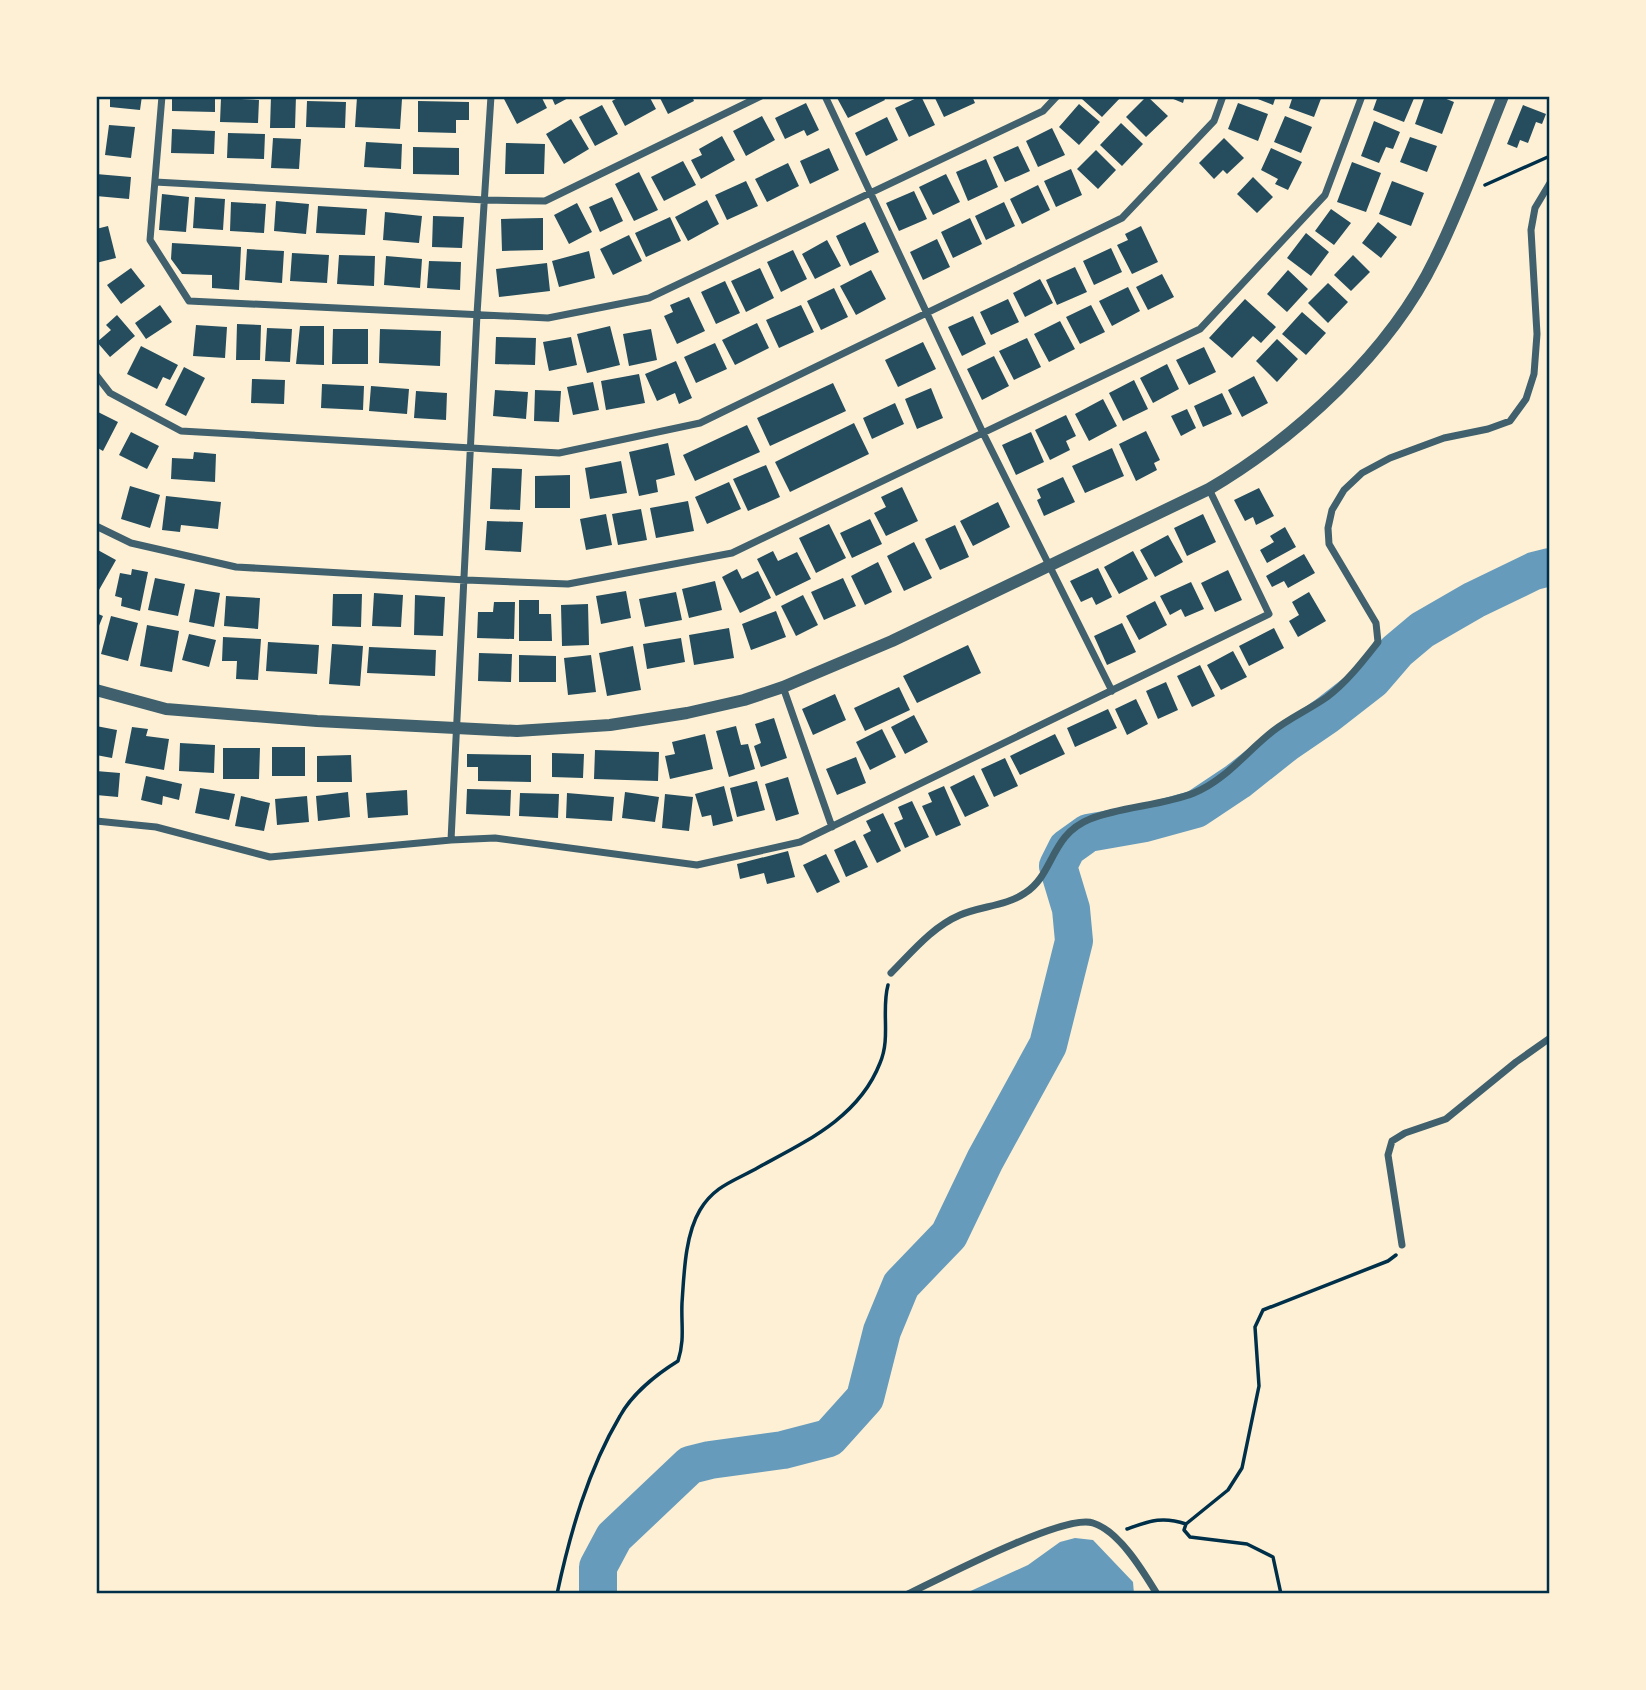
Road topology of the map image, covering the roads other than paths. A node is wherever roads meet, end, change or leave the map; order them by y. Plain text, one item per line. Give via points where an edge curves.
1 (162, 96) edge
2 (491, 96) edge
3 (761, 96) edge
4 (825, 96) edge
5 (1057, 96) edge
6 (1223, 96) edge
7 (1362, 96) edge
8 (1503, 96) edge
9 (155, 182) junction
10 (1550, 183) edge
11 (870, 194) junction
12 (485, 200) junction
13 (927, 312) junction
14 (477, 314) junction
15 (96, 376) edge
16 (983, 433) junction
17 (472, 447) junction
18 (1209, 489) junction
19 (96, 526) edge
20 (1051, 565) junction
21 (466, 580) junction
22 (783, 687) junction
23 (96, 690) edge
24 (1112, 691) junction
25 (458, 727) junction
26 (96, 821) edge
27 (832, 827) junction
28 (451, 840) junction
29 (891, 973) road end
30 (1550, 1038) edge
31 (1402, 1245) road end
32 (908, 1594) edge
33 (1157, 1594) edge

1 - 9 street
2 - 12 street
3 - 12 street via 545,201
4 - 11 street
5 - 11 street via 1043,111
6 - 13 street via 1214,121 1122,218
7 - 16 street via 1325,195 1200,329
8 - 18 street via 1434,261 1391,330 1305,420 1249,465
9 - 12 street
9 - 14 street via 150,240 189,301
10 - 29 street via 1535,208 1531,230 1537,334 1535,374 1526,399 1510,421 1444,438 1362,473 1332,510 1329,544 1376,623 1378,642 1359,666 1329,696 1272,732 1245,759 1196,792 1090,819 1070,831 1041,878 1026,893 940,925
11 - 13 street
11 - 14 street via 649,298 548,318
12 - 14 street
13 - 16 street
13 - 17 street via 700,423 559,453
14 - 17 street
15 - 17 street via 110,393 181,431
16 - 20 street
16 - 21 street via 732,553 568,584
17 - 21 street
18 - 20 street
18 - 24 street via 1269,614
19 - 21 street via 131,543 236,567
20 - 22 street
20 - 24 street
21 - 25 street
22 - 25 street via 687,713 610,725 517,731
22 - 27 street
23 - 25 street via 166,709
24 - 27 street
25 - 28 street
26 - 28 street via 156,827 271,857
27 - 28 street via 800,842 697,866 495,838
30 - 31 street via 1446,1119 1392,1141 1388,1155
32 - 33 street via 1019,1541 1072,1522 1089,1521 1111,1534

